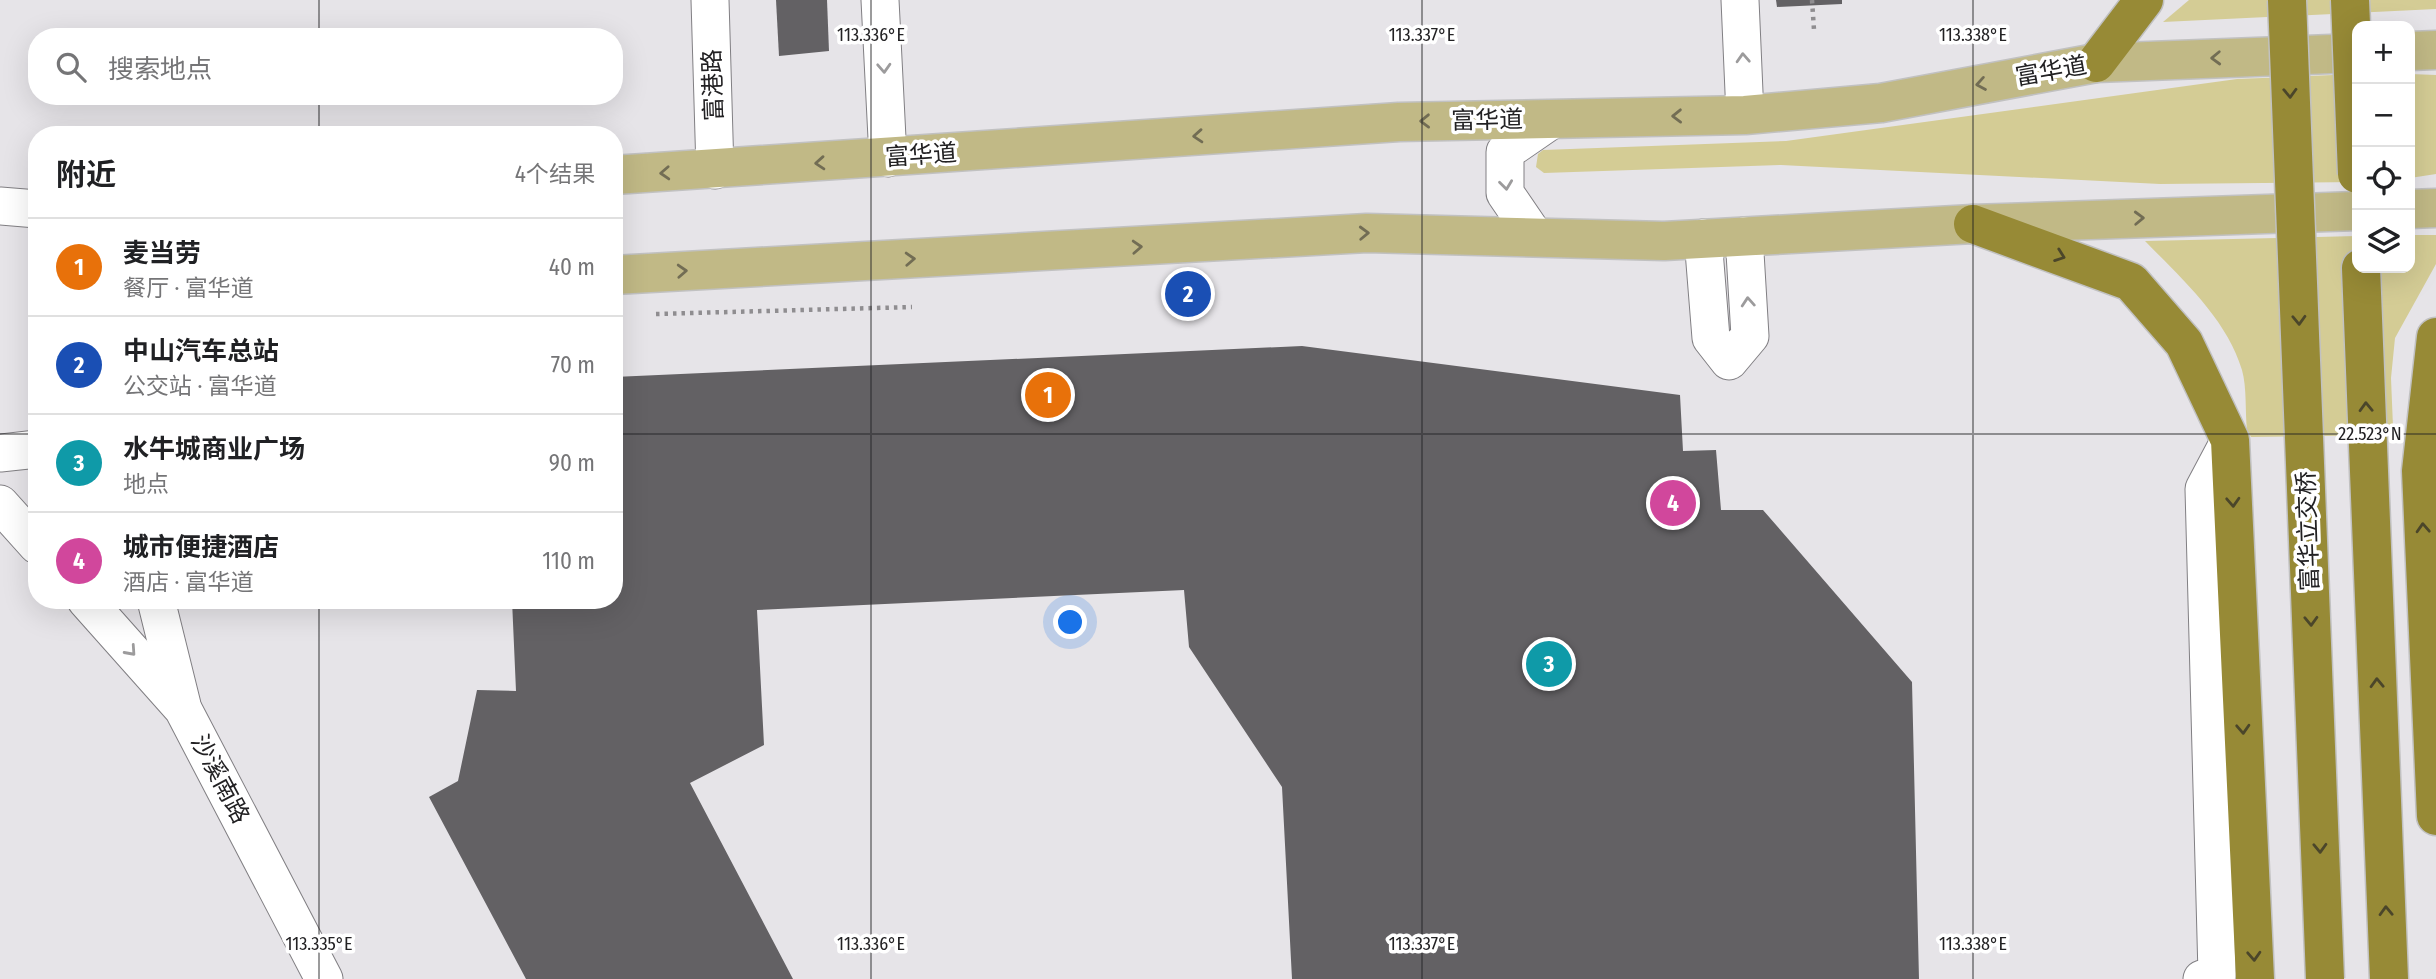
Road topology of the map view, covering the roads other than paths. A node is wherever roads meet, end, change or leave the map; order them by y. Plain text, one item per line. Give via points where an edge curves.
1 (710, 0) edge
2 (880, 0) edge
3 (1740, 0) edge
4 (2144, 0) edge
5 (2287, 0) edge
6 (2350, 0) edge
7 (2436, 50) edge
8 (2415, 51) edge
9 (2352, 53) edge
10 (2096, 63) junction
11 (1745, 115) junction
12 (1553, 119) junction
13 (2356, 147) edge
14 (888, 158) junction
15 (715, 170) junction
16 (623, 175) edge
17 (0, 206) edge
18 (28, 208) edge
19 (2436, 208) edge
20 (2415, 209) edge
21 (2352, 211) edge
22 (1973, 224) junction
23 (1744, 236) junction
24 (1535, 237) junction
25 (1703, 239) junction
26 (2361, 273) edge
27 (623, 274) edge
28 (2436, 337) edge
29 (2230, 440) junction
30 (28, 450) edge
31 (0, 453) edge
32 (0, 504) edge
33 (28, 535) edge
34 (94, 609) edge
35 (158, 609) edge
36 (183, 709) junction
37 (2436, 816) edge
38 (324, 979) edge
39 (2202, 979) edge
40 (2255, 979) edge
41 (2325, 979) edge
42 (2389, 979) edge

1 - 15 street, 富港路
2 -> 14 street
11 -> 3 street
4 - 10 highway
5 -> 41 highway, 富华立交桥, bridge
6 - 13 highway, bridge
7 - 8 main road
9 -> 10 main road, 富华道
10 -> 11 main road, 富华道 via 1881,103
11 -> 12 main road, 富华道
12 -> 14 main road, 富华道 via 1399,122
12 -> 24 street via 1505,152 1505,193
14 -> 15 main road, 富华道
15 -> 16 main road, 富华道
17 - 18 street
19 - 20 main road
22 -> 21 main road
22 - 23 main road
22 -> 29 highway via 2131,282 2184,343
23 - 25 main road
25 -> 23 street via 1711,338 1730,361 1750,336
24 - 25 main road
27 -> 24 main road via 1367,233
42 -> 26 highway
37 -> 28 highway via 2421,471
29 - 39 street via 2204,489 2217,974
29 -> 40 highway
30 - 31 street
32 - 33 street
34 -> 36 street, 沙溪南路
35 - 36 street
36 - 38 street, 沙溪南路

